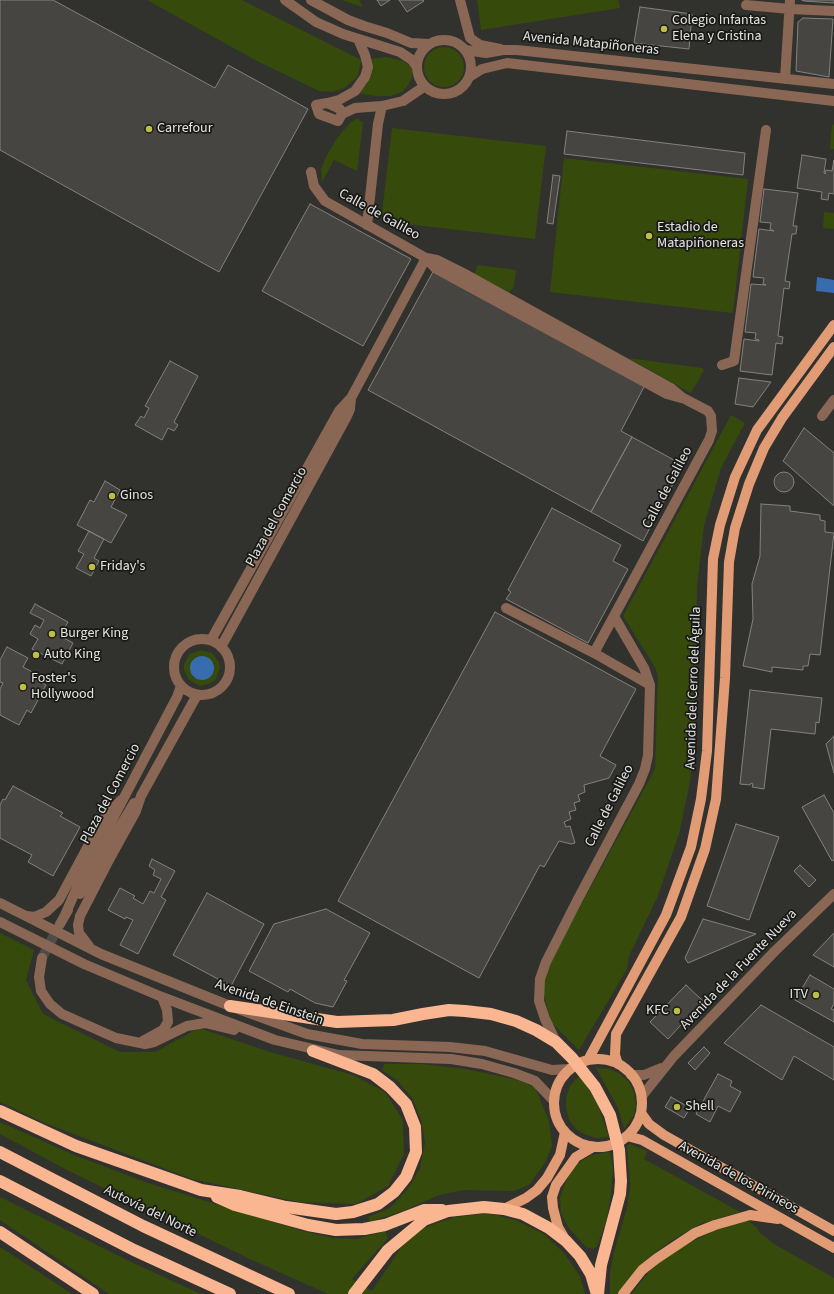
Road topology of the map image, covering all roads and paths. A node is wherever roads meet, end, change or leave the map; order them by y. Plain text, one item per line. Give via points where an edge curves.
1 (285, 0) edge
2 (312, 0) edge
3 (460, 0) edge
4 (746, 5) dead end
5 (790, 5) edge
6 (834, 10) edge
7 (358, 39) junction
8 (429, 44) junction
9 (465, 50) junction
10 (503, 50) junction
11 (417, 70) junction
12 (469, 77) junction
13 (785, 79) junction
14 (834, 84) edge
15 (425, 86) junction
16 (403, 101) junction
17 (834, 101) edge
18 (382, 106) junction
19 (766, 130) dead end
20 (311, 172) dead end
21 (368, 225) junction
22 (426, 258) junction
23 (834, 325) edge
24 (834, 347) edge
25 (722, 364) dead end
26 (351, 398) junction
27 (834, 400) edge
28 (822, 416) dead end
29 (506, 608) dead end
30 (615, 618) junction
31 (211, 640) junction
32 (221, 646) junction
33 (594, 654) junction
34 (650, 685) junction
35 (180, 686) junction
36 (197, 695) junction
37 (141, 796) junction
38 (124, 798) junction
39 (834, 894) edge
40 (0, 903) edge
41 (26, 916) junction
42 (0, 922) edge
43 (101, 954) junction
44 (42, 958) tunnel mouth
45 (162, 997) junction
46 (230, 1006) junction
47 (275, 1040) junction
48 (131, 1042) junction
49 (556, 1042) junction
50 (313, 1051) junction
51 (588, 1060) junction
52 (618, 1064) junction
53 (664, 1067) junction
54 (569, 1069) junction
55 (631, 1075) junction
56 (642, 1096) junction
57 (554, 1100) junction
58 (0, 1111) edge
59 (641, 1113) junction
60 (565, 1132) junction
61 (627, 1136) junction
62 (593, 1147) junction
63 (0, 1152) edge
64 (0, 1181) edge
65 (201, 1190) junction
66 (504, 1209) junction
67 (448, 1211) junction
68 (784, 1220) junction
69 (834, 1231) edge
70 (0, 1232) edge
71 (566, 1241) junction
72 (834, 1248) edge
73 (93, 1294) edge
74 (230, 1294) edge
75 (289, 1294) edge
76 (354, 1294) edge
77 (598, 1294) edge
78 (623, 1294) edge

1 - 7 street via 316,22
2 - 8 street via 348,20 411,43
3 - 10 street via 470,38 480,45
4 - 5 street
5 - 6 street
5 - 13 street
7 - 11 street via 400,52 412,60
7 - 18 street via 368,67 365,77 355,91 339,100 316,104 319,114 338,121 342,114 355,108
8 - 9 street via 447,40
8 - 11 street via 418,58
9 - 10 street, Avenida Matapiñoneras via 486,53
9 - 12 street via 471,63
10 - 13 street, Avenida Matapiñoneras
11 - 15 street
11 - 16 street
12 - 15 street via 457,90 449,93 440,94
12 - 17 street, Avenida Matapiñoneras via 482,70 507,63
13 - 14 street, Avenida Matapiñoneras
15 - 16 street
16 - 18 street
18 - 21 street
19 - 25 street via 734,361
20 - 21 street, Calle de Galileo via 314,186 325,201
21 - 22 street, Calle de Galileo
22 - 26 street, Plaza del Comercio
22 - 30 street, Calle de Galileo via 435,268 667,394 683,398 708,411 711,416 712,431 709,440
23 - 51 main road, Avenida del Cerro del Águila via 766,417 750,442 735,477 720,525 713,559 707,751 691,847 666,915
24 - 52 main road, Avenida del Cerro del Águila via 782,418 764,448 735,528 729,562 725,678 716,799 705,849 681,917 616,1034 615,1055
26 - 31 street, Plaza del Comercio via 339,411
26 - 32 street, Plaza del Comercio via 347,416
27 - 28 street
29 - 33 street
30 - 33 street
30 - 34 street, Calle de Galileo via 644,668
31 - 32 street
31 - 35 street via 192,641 177,653 174,670
32 - 36 street via 230,662 227,680 214,692
33 - 34 street
34 - 49 street, Calle de Galileo via 646,769 571,913 540,979 539,1001
35 - 36 street
35 - 38 street, Plaza del Comercio via 177,697
36 - 37 street, Plaza del Comercio
37 - 38 street, Plaza del Comercio via 133,804 91,878 62,920
37 - 43 street, Plaza del Comercio via 136,811 79,921 79,933 88,945
38 - 41 street via 112,807 101,822 54,907 40,915
39 - 53 street, Avenida de la Fuente Nueva via 775,951
40 - 41 street, Avenida de Einstein
41 - 43 street, Avenida de Einstein
42 - 45 street via 84,964
43 - 46 street, Avenida de Einstein
44 - 48 street via 38,977 41,991 50,1004 62,1014
45 - 47 street
45 - 48 street via 168,1022 163,1030 143,1041
46 - 49 highway via 337,1022 393,1020 449,1010 465,1011 491,1014 516,1021
46 - 54 street, Avenida de Einstein via 289,1028 333,1039 362,1044 450,1046 478,1050 552,1070
47 - 48 street via 205,1024 187,1026 154,1042
47 - 50 street
49 - 77 highway via 595,1087 610,1115 619,1150 620,1194 601,1265
50 - 57 street via 339,1055 451,1059 482,1064 514,1072 535,1081
50 - 65 highway via 373,1074 390,1086 406,1104 414,1127 416,1152 406,1177 398,1187 378,1204 336,1214 301,1210
51 - 52 main road via 603,1059
51 - 54 main road
52 - 55 main road
53 - 55 street, Avenida de la Fuente Nueva via 651,1073
53 - 56 street, Avenida de la Fuente Nueva
54 - 57 main road via 557,1085
55 - 56 main road
56 - 59 main road
57 - 60 main road via 557,1120
58 - 65 highway via 76,1146
59 - 61 main road
59 - 69 main road, Avenida de los Pirineos via 649,1124 664,1135
60 - 62 main road via 573,1139
60 - 66 main road via 560,1155 547,1178 526,1198
61 - 62 main road via 608,1145
61 - 68 main road, Avenida de los Pirineos via 642,1140
62 - 71 main road via 576,1157 556,1185 552,1197 555,1216
63 - 75 highway, Autovía del Norte via 143,1226
64 - 74 highway via 134,1250
65 - 67 highway via 235,1205 336,1230 385,1225 424,1210
66 - 67 highway via 467,1208
66 - 71 highway via 523,1214
67 - 76 highway via 424,1220 407,1233 388,1250
68 - 72 main road, Avenida de los Pirineos
68 - 78 main road via 750,1215 715,1224 695,1233 656,1258 642,1270
70 - 73 highway
71 - 77 highway via 580,1256

